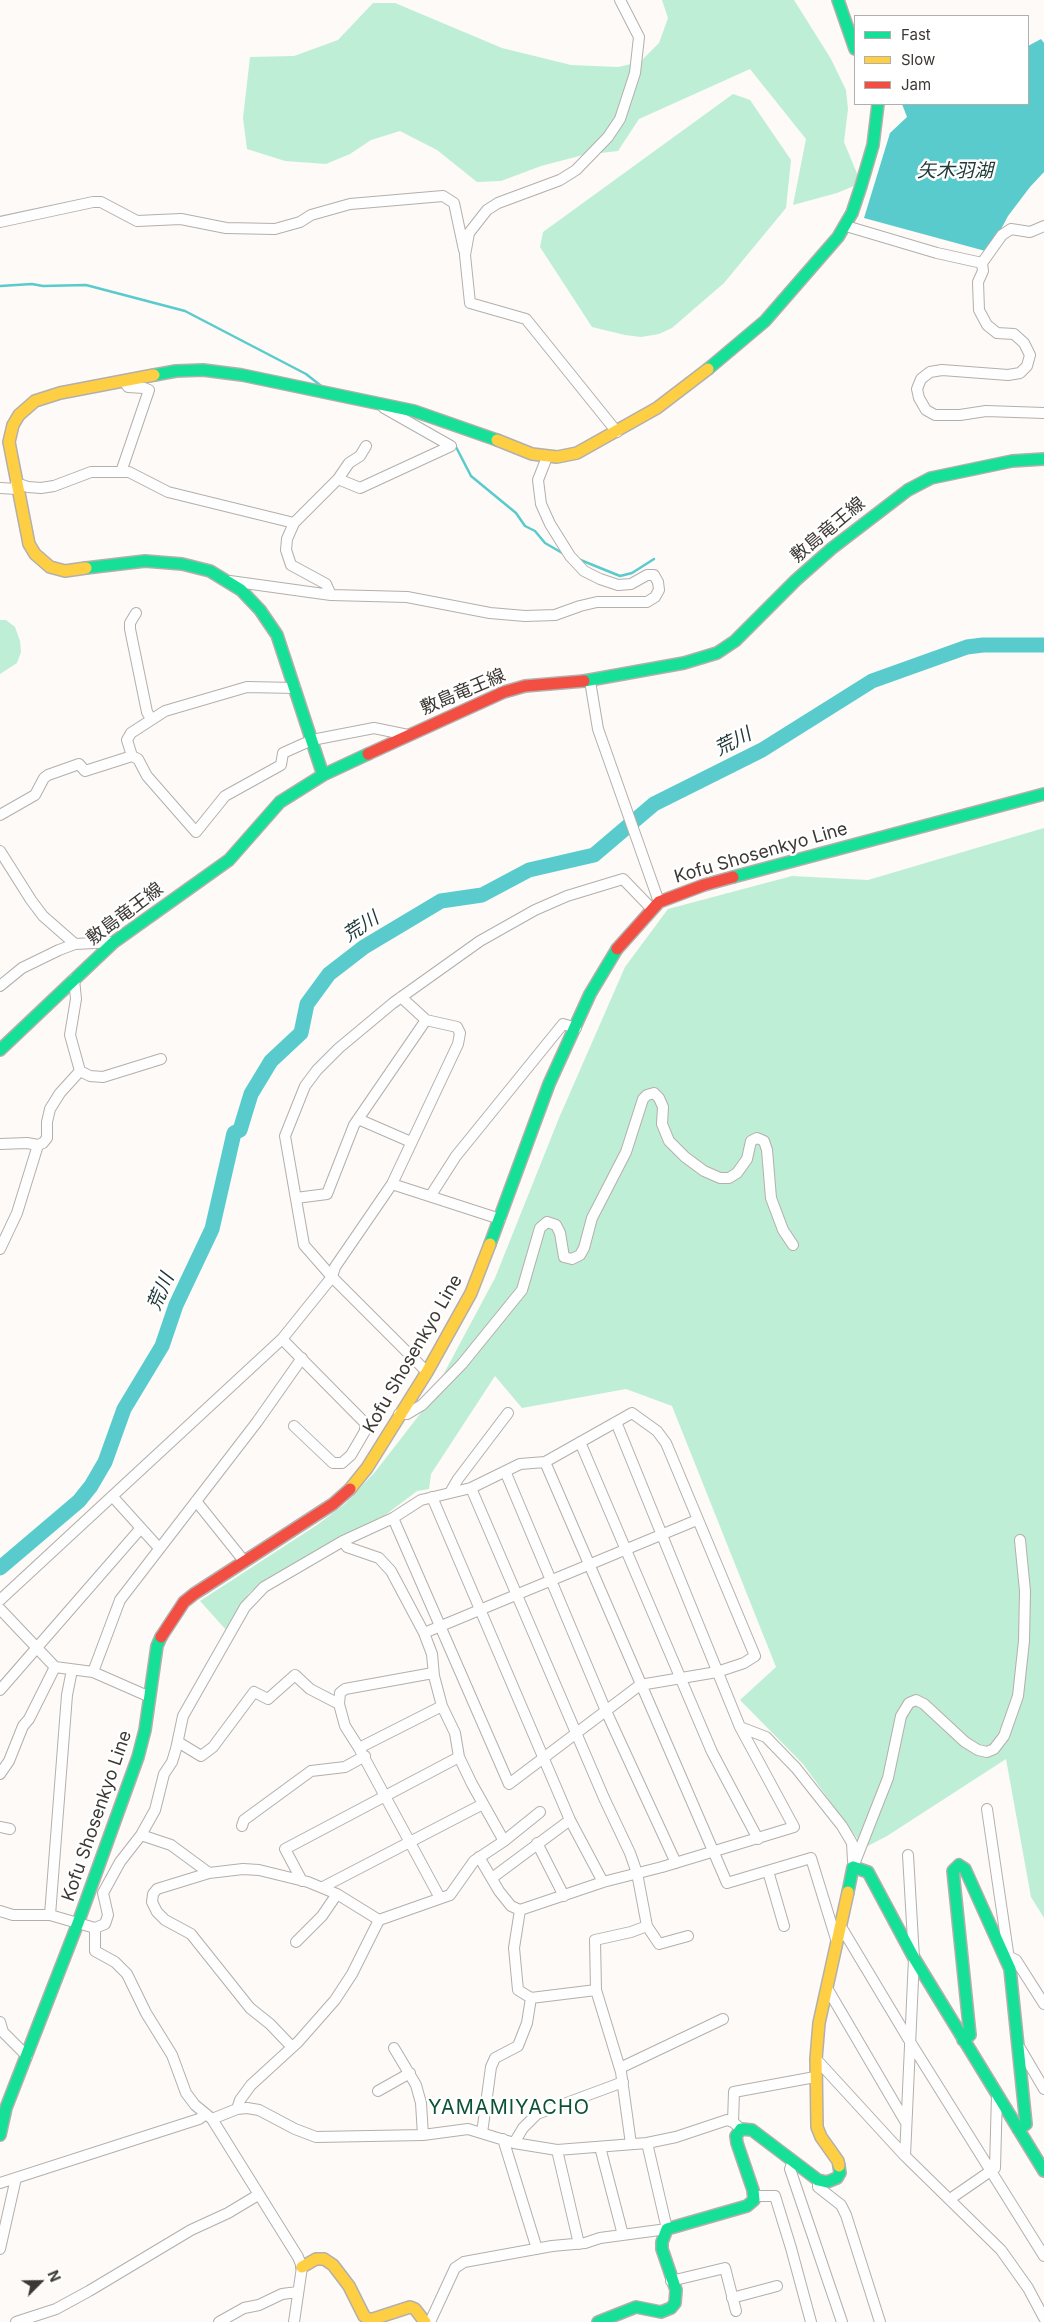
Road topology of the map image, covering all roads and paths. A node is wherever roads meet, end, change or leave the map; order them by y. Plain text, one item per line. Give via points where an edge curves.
1 (620, 0) edge
2 (838, 0) edge
3 (854, 46) edge
4 (878, 105) edge
5 (0, 222) edge
6 (846, 226) junction
7 (1044, 226) edge
8 (465, 255) junction
9 (982, 263) junction
10 (124, 381) junction
11 (377, 404) junction
12 (1044, 413) edge
13 (617, 432) junction
14 (366, 446) dead end
15 (547, 457) junction
16 (1044, 459) edge
17 (120, 472) junction
18 (338, 479) junction
19 (16, 486) junction
20 (0, 488) edge
21 (294, 523) junction
22 (228, 581) junction
23 (331, 595) junction
24 (136, 613) dead end
25 (590, 681) junction
26 (296, 688) junction
27 (151, 719) junction
28 (408, 735) junction
29 (312, 740) junction
30 (132, 756) junction
31 (323, 775) junction
32 (1044, 794) edge
33 (0, 815) edge
34 (1, 854) edge
35 (656, 905) junction
36 (114, 942) junction
37 (75, 944) junction
38 (74, 979) junction
39 (0, 986) edge
40 (401, 997) junction
41 (426, 1020) junction
42 (576, 1028) junction
43 (0, 1050) edge
44 (161, 1060) dead end
45 (80, 1072) junction
46 (358, 1119) junction
47 (411, 1142) junction
48 (0, 1144) edge
49 (38, 1145) junction
50 (392, 1184) junction
51 (431, 1195) junction
52 (296, 1198) junction
53 (500, 1219) junction
54 (793, 1245) dead end
55 (0, 1249) edge
56 (332, 1277) junction
57 (282, 1339) junction
58 (302, 1358) junction
59 (426, 1372) junction
60 (508, 1413) dead end
61 (399, 1414) junction
62 (616, 1422) junction
63 (294, 1426) dead end
64 (580, 1442) junction
65 (351, 1455) junction
66 (545, 1462) junction
67 (367, 1468) junction
68 (505, 1471) junction
69 (471, 1488) junction
70 (451, 1491) junction
71 (113, 1497) junction
72 (432, 1497) junction
73 (196, 1501) junction
74 (394, 1518) junction
75 (696, 1520) junction
76 (141, 1528) junction
77 (662, 1533) junction
78 (1020, 1540) dead end
79 (343, 1541) junction
80 (159, 1548) junction
81 (625, 1549) junction
82 (244, 1561) junction
83 (588, 1565) junction
84 (552, 1580) junction
85 (516, 1595) junction
86 (0, 1600) edge
87 (0, 1609) edge
88 (480, 1610) junction
89 (442, 1626) junction
90 (424, 1633) junction
91 (37, 1648) junction
92 (55, 1667) junction
93 (72, 1670) junction
94 (93, 1672) junction
95 (717, 1672) junction
96 (434, 1673) junction
97 (679, 1677) junction
98 (640, 1685) junction
99 (0, 1690) edge
100 (150, 1697) junction
101 (339, 1704) junction
102 (442, 1706) junction
103 (606, 1711) junction
104 (740, 1727) junction
105 (576, 1733) junction
106 (178, 1742) junction
107 (362, 1752) junction
108 (459, 1757) junction
109 (543, 1758) junction
110 (0, 1774) edge
111 (386, 1796) junction
112 (482, 1804) junction
113 (987, 1809) dead end
114 (540, 1812) dead end
115 (570, 1820) junction
116 (242, 1826) dead end
117 (141, 1835) junction
118 (758, 1839) junction
119 (504, 1840) junction
120 (410, 1841) junction
121 (537, 1843) junction
122 (714, 1852) junction
123 (908, 1855) dead end
124 (479, 1857) junction
125 (676, 1863) junction
126 (853, 1867) junction
127 (768, 1871) junction
128 (209, 1873) junction
129 (637, 1874) junction
130 (492, 1878) junction
131 (302, 1881) junction
132 (603, 1882) junction
133 (323, 1887) junction
134 (337, 1894) junction
135 (564, 1896) junction
136 (440, 1898) junction
137 (520, 1910) junction
138 (0, 1912) edge
139 (50, 1914) junction
140 (379, 1920) junction
141 (78, 1923) junction
142 (840, 1925) junction
143 (647, 1926) junction
144 (784, 1926) dead end
145 (95, 1928) junction
146 (688, 1936) dead end
147 (836, 1940) junction
148 (296, 1942) dead end
149 (1008, 1956) junction
150 (914, 1958) junction
151 (1010, 1970) junction
152 (827, 1988) junction
153 (596, 1990) junction
154 (531, 1998) junction
155 (1044, 2004) edge
156 (722, 2019) dead end
157 (0, 2022) edge
158 (909, 2040) junction
159 (963, 2040) junction
160 (1017, 2043) junction
161 (292, 2047) junction
162 (394, 2048) dead end
163 (28, 2056) junction
164 (816, 2059) junction
165 (620, 2068) junction
166 (410, 2074) junction
167 (815, 2077) junction
168 (623, 2082) junction
169 (1044, 2089) edge
170 (378, 2091) dead end
171 (997, 2094) junction
172 (237, 2108) junction
173 (209, 2116) junction
174 (905, 2121) junction
175 (737, 2125) junction
176 (1018, 2129) junction
177 (482, 2133) junction
178 (0, 2135) edge
179 (423, 2135) junction
180 (503, 2139) junction
181 (514, 2143) junction
182 (647, 2143) junction
183 (631, 2144) junction
184 (600, 2147) junction
185 (557, 2150) junction
186 (905, 2156) junction
187 (793, 2161) junction
188 (991, 2171) junction
189 (1044, 2171) edge
190 (16, 2178) junction
191 (818, 2180) junction
192 (0, 2183) edge
193 (258, 2195) junction
194 (755, 2196) junction
195 (950, 2199) junction
196 (667, 2230) junction
197 (622, 2235) junction
198 (579, 2244) junction
199 (0, 2249) edge
200 (537, 2249) junction
201 (1044, 2256) edge
202 (302, 2268) junction
203 (671, 2281) junction
204 (777, 2286) dead end
205 (298, 2292) junction
206 (732, 2298) junction
207 (736, 2311) dead end
208 (238, 2317) edge
209 (1044, 2318) edge
210 (37, 2319) edge
211 (16, 2322) edge
212 (219, 2322) edge
213 (294, 2322) edge
214 (425, 2322) edge
215 (430, 2322) edge
216 (598, 2322) edge
217 (811, 2322) edge
218 (842, 2322) edge
219 (880, 2322) edge

1 - 8 street via 639,37 635,73 620,119 608,137 576,170 560,180 487,210 469,233
2 - 3 street
4 - 6 street via 873,145
5 - 8 street via 101,202 138,220 181,219 226,228 275,229 350,204 443,196 454,203
6 - 9 street
6 - 13 street via 756,330 668,400
7 - 9 street via 1030,232 1011,229 1002,235
8 - 13 street via 470,303 526,319
9 - 12 street via 983,271 978,282 979,310 987,325 997,333 1014,334 1024,344 1030,355 1027,366 1020,374 930,372 920,379 919,398 926,410 935,416 986,411
10 - 11 street via 176,371 215,371
10 - 17 street via 128,387 150,390
10 - 19 street via 46,396 26,407 13,425 10,442
11 - 15 street via 441,419
11 - 18 street via 451,446 360,488
13 - 15 street via 577,453
14 - 18 street
15 - 23 street via 538,480 541,504 570,556 584,571 618,585 631,584 647,575 654,575 659,590 655,597 647,602 597,602 555,615 525,616 490,613 407,597
16 - 25 street, 敷島竜王線 via 1012,461 931,478 882,507 796,580 736,641 717,653 684,663
17 - 19 street via 91,472 54,486
17 - 21 street via 143,478 168,492
18 - 21 street
19 - 20 street
19 - 22 street via 29,544 50,567 65,571 161,561 195,566
21 - 23 street via 286,550 291,565 326,584
22 - 23 street
22 - 26 street via 250,598 270,622
24 - 27 street via 130,629
25 - 28 street, 敷島竜王線 via 525,686 504,692
25 - 35 street via 598,729 653,887
26 - 27 street via 248,687 176,707
26 - 29 street
27 - 30 street via 128,737
28 - 29 street via 374,728
28 - 31 street, 敷島竜王線
29 - 30 street via 284,753 281,765 225,796 196,832 147,776 138,759
29 - 31 street
30 - 33 street via 85,771 78,764 48,775 36,795
31 - 36 street, 敷島竜王線 via 280,802 229,860
32 - 35 street, Kofu Shosenkyo Line via 704,885
34 - 37 street via 43,916
35 - 40 street via 623,880 567,896 486,937
35 - 42 street, Kofu Shosenkyo Line via 610,958
36 - 37 street
36 - 38 street, 敷島竜王線
37 - 39 street via 22,968
38 - 43 street, 敷島竜王線
38 - 45 street via 76,999 70,1035
40 - 41 street
40 - 52 street via 339,1048 305,1086 285,1136
41 - 46 street
41 - 47 street via 457,1027 460,1034
42 - 51 street via 563,1024 456,1156
42 - 53 street, Kofu Shosenkyo Line via 549,1084
44 - 45 street via 103,1077
45 - 49 street via 50,1108 47,1138
46 - 47 street
46 - 52 street via 328,1194
47 - 50 street
48 - 49 street
49 - 55 street via 17,1213
50 - 51 street
50 - 56 street via 335,1267
51 - 53 street
52 - 56 street via 304,1244
53 - 59 street, Kofu Shosenkyo Line via 471,1293
54 - 61 street via 771,1198 764,1141 751,1140 747,1159 737,1173 720,1178 704,1171 669,1141 662,1124 663,1107 659,1098 654,1093 647,1095 626,1152 595,1210 580,1255 564,1258 556,1225 547,1222 540,1228 522,1290 462,1364 422,1405 408,1414
56 - 57 street
56 - 59 street
57 - 58 street
57 - 71 street
58 - 65 street via 365,1423 365,1431
58 - 73 street
59 - 61 street, Kofu Shosenkyo Line
60 - 70 street
61 - 67 street, Kofu Shosenkyo Line
62 - 64 street
62 - 75 street via 632,1413 657,1431 666,1443
62 - 77 street
63 - 65 street via 333,1463 342,1463
64 - 66 street
64 - 81 street
65 - 67 street
66 - 68 street via 520,1464
66 - 83 street
67 - 82 street, Kofu Shosenkyo Line via 347,1493 333,1504
68 - 69 street
68 - 84 street
69 - 70 street
69 - 85 street
70 - 72 street
71 - 76 street
71 - 86 street
72 - 74 street via 421,1500
72 - 88 street
73 - 80 street
73 - 82 street
74 - 79 street
74 - 89 street
75 - 77 street
75 - 95 street via 755,1656
76 - 80 street
76 - 91 street
77 - 81 street
77 - 95 street
78 - 126 street via 1025,1592 1024,1641 1018,1696 1004,1736 987,1752 978,1750 924,1704 916,1700 909,1703 901,1716 888,1778
79 - 90 street via 347,1547 370,1553 385,1564
79 - 106 street via 264,1587 253,1597 191,1698 183,1716
80 - 94 street via 120,1600
81 - 83 street
81 - 97 street
82 - 100 street, Kofu Shosenkyo Line via 194,1594 164,1628 157,1646
83 - 84 street
83 - 98 street
84 - 85 street
84 - 103 street
85 - 88 street
85 - 105 street
87 - 91 street
88 - 89 street
88 - 109 street
89 - 90 street
89 - 109 street via 509,1784
90 - 96 street via 432,1654
91 - 92 street
91 - 99 street
92 - 93 street
92 - 110 street
93 - 94 street
93 - 139 street via 67,1696
94 - 100 street
95 - 97 street
95 - 104 street
96 - 101 street via 345,1689 340,1693
96 - 102 street
97 - 98 street
97 - 118 street via 712,1752
98 - 103 street
98 - 122 street
100 - 141 street, Kofu Shosenkyo Line via 138,1757
101 - 106 street via 310,1689 295,1675 268,1699 254,1692 213,1747 201,1756
101 - 107 street via 345,1726
102 - 107 street
102 - 108 street via 455,1733
103 - 105 street
103 - 125 street
104 - 118 street via 794,1828
104 - 126 street via 766,1737 796,1768 852,1843
105 - 109 street
105 - 129 street
106 - 117 street via 172,1762 164,1774 155,1810
107 - 111 street
107 - 116 street via 346,1767 311,1771 244,1820
108 - 111 street
108 - 112 street
109 - 115 street
111 - 120 street
111 - 131 street via 285,1849
112 - 119 street
112 - 120 street
113 - 149 street
114 - 119 street
115 - 121 street
115 - 132 street
117 - 128 street via 171,1845
117 - 145 street via 120,1862 103,1893 108,1915 105,1924
118 - 122 street
119 - 124 street
120 - 133 street
120 - 136 street
121 - 130 street via 509,1868
121 - 135 street
122 - 125 street
122 - 127 street via 727,1883
123 - 150 street
124 - 130 street
124 - 136 street via 450,1895
125 - 129 street
126 - 142 street
126 - 150 street via 868,1872
127 - 144 street
127 - 147 street via 812,1858
128 - 131 street via 259,1870
128 - 161 street via 158,1889 152,1902 156,1912 191,1934 250,2008
129 - 132 street
129 - 143 street
130 - 137 street via 511,1906
131 - 133 street
132 - 135 street
133 - 134 street
134 - 140 street
134 - 148 street via 322,1916
135 - 137 street
136 - 140 street
137 - 154 street via 514,1948 518,1990
138 - 139 street
139 - 141 street
140 - 161 street via 335,2000
141 - 145 street
141 - 163 street, Kofu Shosenkyo Line
142 - 147 street
142 - 158 street
143 - 146 street via 659,1944
143 - 153 street via 595,1940
145 - 173 street via 95,1951 115,1962 127,1974 146,2014 172,2056 186,2093 194,2105
147 - 152 street
149 - 151 street
149 - 155 street via 1016,1960
150 - 158 street
150 - 159 street
151 - 159 street via 965,1869 956,1866 953,1871 970,2036
151 - 160 street
152 - 164 street via 819,2023
152 - 174 street
153 - 154 street
153 - 165 street
154 - 177 street via 527,2023 518,2046 495,2058 491,2067
156 - 165 street
157 - 163 street via 4,2032
158 - 174 street
158 - 188 street
159 - 171 street
160 - 169 street
160 - 176 street via 1026,2124
161 - 172 street via 251,2085
162 - 166 street
163 - 178 street, Kofu Shosenkyo Line via 6,2108
164 - 167 street
164 - 186 street
165 - 168 street
166 - 170 street
166 - 179 street via 421,2103
167 - 175 street via 734,2092
167 - 191 street via 818,2127 840,2167 840,2173 832,2182
168 - 181 street via 538,2114 523,2128
168 - 183 street
171 - 176 street
171 - 188 street via 995,2168
172 - 173 street
172 - 179 street via 258,2110 316,2137
173 - 190 street
173 - 193 street
174 - 186 street
175 - 182 street via 727,2120
175 - 187 street via 752,2130
175 - 194 street via 737,2143
176 - 189 street
177 - 179 street via 468,2129
177 - 180 street
180 - 181 street
180 - 200 street
181 - 185 street
182 - 183 street
182 - 196 street
183 - 184 street
184 - 185 street
184 - 197 street
185 - 198 street
186 - 195 street
187 - 191 street
187 - 218 street via 790,2169
188 - 195 street
188 - 201 street
190 - 192 street
190 - 199 street
191 - 219 street via 818,2187 841,2205 846,2215
193 - 202 street via 298,2256
193 - 210 street
194 - 196 street via 746,2206
194 - 217 street via 775,2196
195 - 209 street via 1001,2250 1028,2288
196 - 197 street
196 - 203 street via 662,2249
197 - 198 street
198 - 200 street
200 - 215 street via 459,2265
202 - 205 street
202 - 214 street via 316,2259 333,2264 364,2316 370,2320 410,2307
203 - 206 street via 725,2268
203 - 216 street via 676,2296 671,2308 661,2312 636,2307
204 - 206 street
205 - 208 street via 282,2294 244,2308
205 - 213 street
206 - 207 street
208 - 212 street
210 - 211 street

